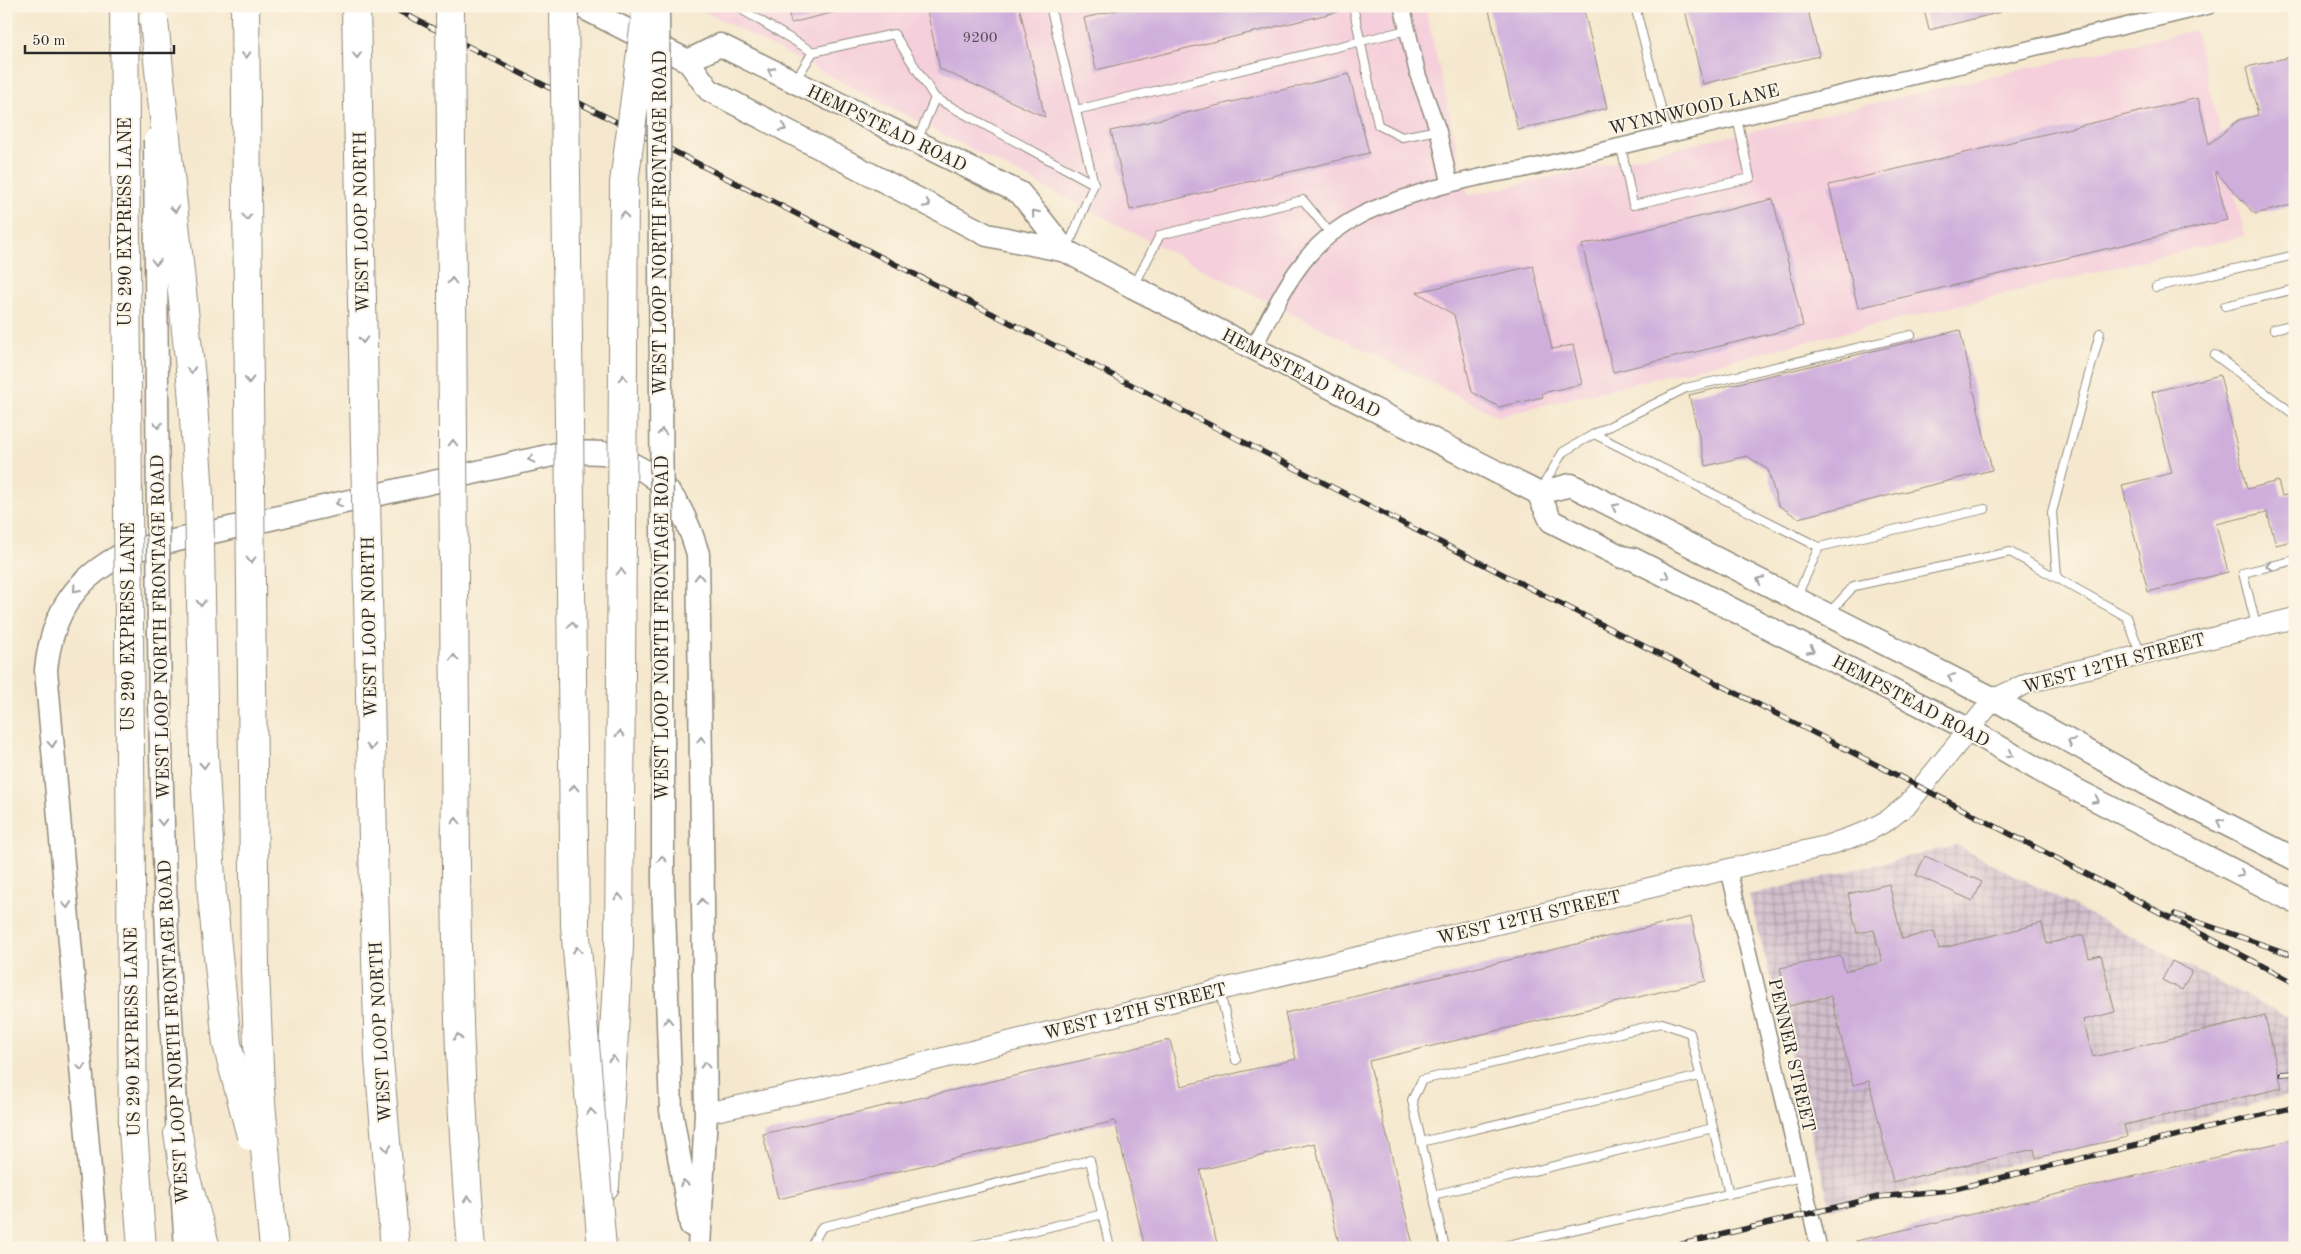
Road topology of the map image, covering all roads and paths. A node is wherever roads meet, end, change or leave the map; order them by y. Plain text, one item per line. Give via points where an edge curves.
1 (124, 6) edge
2 (245, 6) edge
3 (356, 6) edge
4 (450, 6) edge
5 (564, 6) edge
6 (580, 6) edge
7 (647, 6) edge
8 (658, 6) edge
9 (744, 6) edge
10 (1050, 6) edge
11 (1353, 6) edge
12 (1402, 6) edge
13 (1635, 6) edge
14 (2210, 6) edge
15 (154, 14) edge
16 (610, 14) edge
17 (1408, 30) junction
18 (1360, 41) junction
19 (813, 52) junction
20 (688, 61) junction
21 (794, 82) junction
22 (935, 98) junction
23 (1076, 110) junction
24 (1737, 118) junction
25 (1438, 130) junction
26 (1668, 135) junction
27 (917, 143) junction
28 (1621, 146) junction
29 (1094, 184) junction
30 (1450, 184) junction
31 (1331, 234) junction
32 (1066, 251) junction
33 (2295, 255) edge
34 (2156, 287) dead end
35 (1133, 288) junction
36 (2295, 289) edge
37 (2225, 306) dead end
38 (2295, 324) edge
39 (2274, 329) dead end
40 (2100, 333) dead end
41 (1911, 334) dead end
42 (1253, 348) junction
43 (2215, 355) dead end
44 (2295, 415) edge
45 (1594, 434) junction
46 (1538, 493) junction
47 (1985, 509) dead end
48 (1819, 547) junction
49 (2295, 560) edge
50 (2056, 576) junction
51 (1796, 598) junction
52 (1828, 614) junction
53 (2295, 618) edge
54 (2256, 626) junction
55 (2141, 656) junction
56 (1994, 699) junction
57 (1968, 729) junction
58 (2295, 859) edge
59 (1729, 870) junction
60 (2295, 902) edge
61 (1219, 990) junction
62 (1236, 1060) dead end
63 (1700, 1076) junction
64 (706, 1114) junction
65 (1713, 1128) junction
66 (178, 1133) junction
67 (1421, 1142) junction
68 (1802, 1177) junction
69 (1729, 1194) junction
70 (1433, 1195) junction
71 (270, 1207) junction
72 (1102, 1214) junction
73 (97, 1248) edge
74 (142, 1248) edge
75 (186, 1248) edge
76 (206, 1248) edge
77 (274, 1248) edge
78 (396, 1248) edge
79 (472, 1248) edge
80 (602, 1248) edge
81 (697, 1248) edge
82 (810, 1248) edge
83 (962, 1248) edge
84 (1110, 1248) edge
85 (1445, 1248) edge
86 (1494, 1248) edge
87 (1819, 1248) edge

1 - 74 highway, US 290 EXPRESS LANE, bridge via 133,1130
2 -> 71 highway, bridge via 255,971 260,1090
3 -> 78 highway, WEST LOOP NORTH, bridge via 379,1060
79 -> 4 highway, bridge via 458,1028
80 -> 5 highway, bridge via 575,925
6 - 16 main road, HEMPSTEAD ROAD
80 -> 7 highway, bridge via 619,947 624,183
81 -> 8 main road, WEST LOOP NORTH FRONTAGE ROAD, bridge via 671,1110 663,881
9 - 19 lane via 744,11
10 - 23 lane
11 - 18 lane
12 - 17 street
13 - 26 lane
14 - 24 street, WYNNWOOD LANE
15 -> 66 main road, WEST LOOP NORTH FRONTAGE ROAD, bridge via 159,634 165,921
15 -> 71 highway, bridge via 192,388 199,496 204,763 214,914 227,1044
16 - 20 main road, HEMPSTEAD ROAD
17 - 18 lane
17 - 25 street via 1418,75
18 - 23 lane
18 - 25 lane via 1378,125 1402,137
19 - 21 lane
19 - 22 lane via 894,34
21 -> 20 main road, HEMPSTEAD ROAD via 720,45
20 -> 32 main road, HEMPSTEAD ROAD via 710,90 986,235
21 - 27 main road, HEMPSTEAD ROAD
22 - 27 lane
22 - 29 lane
23 - 29 lane
24 - 26 street, WYNNWOOD LANE
24 - 28 lane via 1750,178 1634,205
25 - 30 street
26 - 28 street, WYNNWOOD LANE
32 -> 27 main road, HEMPSTEAD ROAD via 1020,193
28 - 30 street, WYNNWOOD LANE
29 - 32 lane
30 - 31 street, WYNNWOOD LANE via 1366,211
31 - 35 lane via 1303,200 1160,235
31 - 42 street, WYNNWOOD LANE via 1297,269
32 - 35 main road, HEMPSTEAD ROAD
33 - 34 lane
35 - 42 main road, HEMPSTEAD ROAD
36 - 37 lane
38 - 39 lane
40 - 50 lane via 2052,512
41 - 45 lane via 1686,388
42 - 46 main road, HEMPSTEAD ROAD
43 - 44 lane
45 - 46 lane via 1563,452
45 - 48 lane
51 -> 46 main road via 1571,486
46 -> 57 main road, HEMPSTEAD ROAD via 1551,521 1622,557 1633,559
47 - 48 lane
48 - 51 lane
49 -> 54 lane via 2243,572
50 - 52 lane via 2010,552 1854,586
50 - 55 lane via 2128,617
51 - 52 main road
56 -> 52 main road
53 - 54 street, WEST 12TH STREET
54 - 55 street, WEST 12TH STREET
55 - 56 street, WEST 12TH STREET via 2030,682
56 - 57 street, WEST 12TH STREET
58 -> 56 main road via 2145,783
57 - 59 street, WEST 12TH STREET via 1908,804 1888,820 1866,832 1826,846
57 -> 60 main road, HEMPSTEAD ROAD via 2053,778
59 - 61 street, WEST 12TH STREET
59 - 68 street, PENNER STREET
61 - 62 lane
61 - 64 street, WEST 12TH STREET
63 - 65 lane
63 - 67 lane
63 - 67 lane via 1690,1033 1662,1023 1422,1080 1412,1100
64 -> 73 main road via 698,554 681,509 663,485 645,469 605,454 560,453 129,551 101,566 71,595 49,644 46,670
64 - 81 main road
65 - 69 lane
65 - 70 lane
66 - 75 main road, WEST LOOP NORTH FRONTAGE ROAD
66 - 76 highway via 189,1189
67 - 70 lane
68 - 69 lane
68 - 87 street, PENNER STREET
69 - 86 lane
70 - 85 lane
71 - 77 highway
72 - 82 lane via 1090,1160 822,1226
72 - 83 lane
72 - 84 lane

